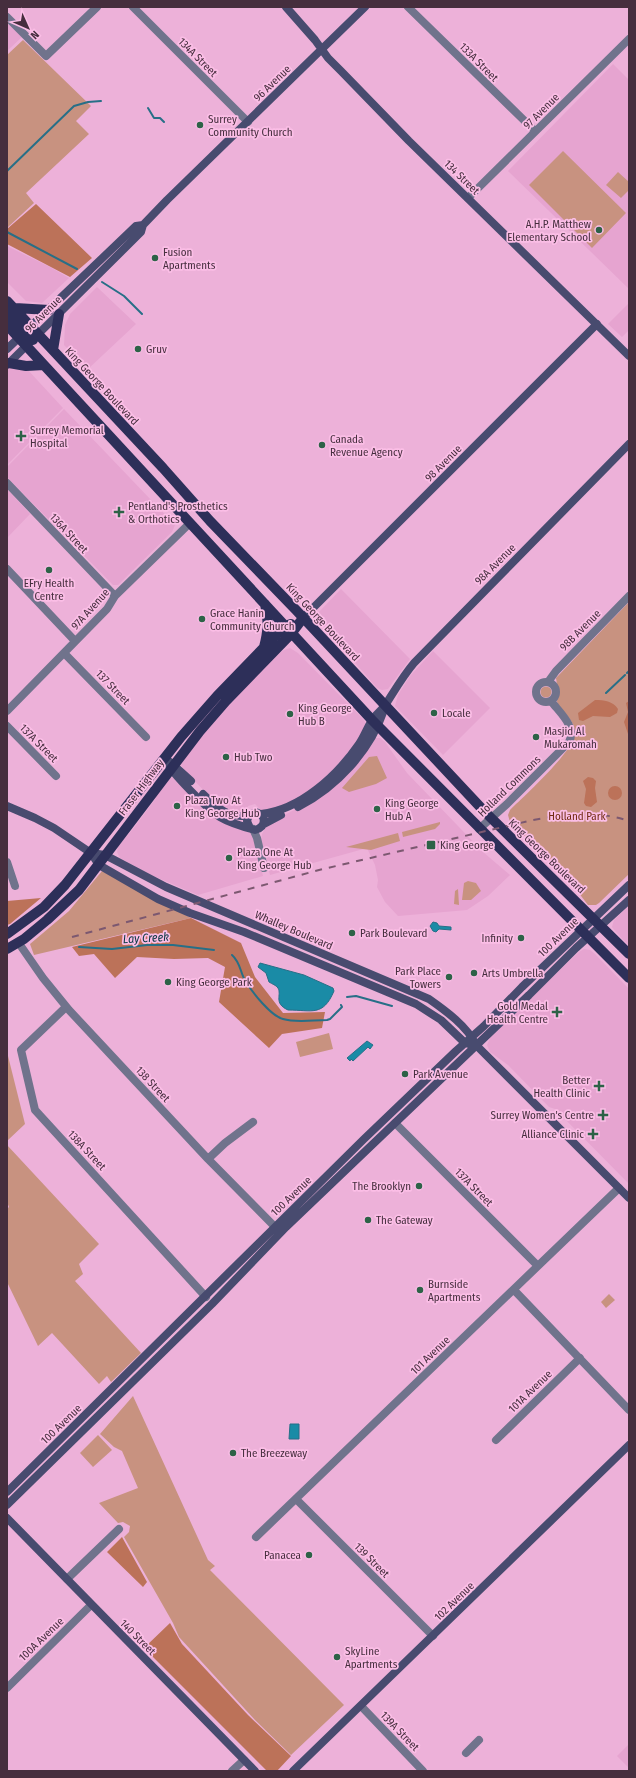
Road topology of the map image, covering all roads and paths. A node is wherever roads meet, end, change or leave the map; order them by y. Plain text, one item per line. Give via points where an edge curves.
1 (97, 7) edge
2 (133, 7) edge
3 (286, 7) edge
4 (365, 7) edge
5 (408, 7) edge
6 (7, 17) edge
7 (629, 39) edge
8 (322, 50) junction
9 (248, 122) junction
10 (535, 131) junction
11 (468, 198) junction
12 (143, 225) junction
13 (7, 301) edge
14 (49, 310) junction
15 (11, 311) edge
16 (59, 314) junction
17 (596, 324) junction
18 (7, 325) edge
19 (25, 332) junction
20 (32, 340) junction
21 (7, 349) edge
22 (53, 350) junction
23 (629, 356) edge
24 (8, 364) edge
25 (44, 365) junction
26 (629, 444) edge
27 (7, 483) edge
28 (190, 523) junction
29 (7, 569) edge
30 (115, 596) junction
31 (629, 596) edge
32 (265, 604) junction
33 (303, 618) junction
34 (288, 630) junction
35 (75, 641) junction
36 (264, 647) junction
37 (64, 653) junction
38 (548, 682) junction
39 (551, 701) junction
40 (385, 705) junction
41 (8, 707) edge
42 (375, 723) junction
43 (7, 726) edge
44 (146, 737) dead end
45 (164, 759) junction
46 (172, 767) junction
47 (56, 776) dead end
48 (7, 806) edge
49 (261, 814) junction
50 (249, 815) junction
51 (491, 818) junction
52 (257, 827) junction
53 (479, 829) junction
54 (91, 853) junction
55 (106, 855) junction
56 (7, 862) edge
57 (99, 865) junction
58 (264, 868) dead end
59 (629, 885) edge
60 (15, 886) dead end
61 (629, 900) edge
62 (597, 922) junction
63 (7, 934) edge
64 (585, 934) junction
65 (18, 942) junction
66 (7, 949) edge
67 (629, 954) edge
68 (629, 978) edge
69 (66, 1007) junction
70 (472, 1037) junction
71 (465, 1043) junction
72 (476, 1045) junction
73 (253, 1122) dead end
74 (395, 1123) junction
75 (208, 1159) junction
76 (619, 1188) junction
77 (629, 1198) edge
78 (277, 1230) junction
79 (538, 1266) junction
80 (514, 1290) junction
81 (206, 1296) junction
82 (580, 1358) junction
83 (629, 1410) edge
84 (496, 1440) dead end
85 (629, 1445) edge
86 (7, 1492) edge
87 (296, 1499) junction
88 (7, 1506) edge
89 (7, 1518) edge
90 (118, 1529) dead end
91 (256, 1537) dead end
92 (67, 1579) junction
93 (91, 1605) junction
94 (432, 1636) junction
95 (7, 1688) edge
96 (361, 1706) junction
97 (479, 1740) dead end
98 (466, 1753) dead end
99 (244, 1760) junction
100 (232, 1771) edge
101 (255, 1771) edge
102 (293, 1771) edge
103 (423, 1771) edge

1 - 6 street via 46,56
2 - 9 street, 134A Street
3 - 8 main road, 134 Street
4 - 8 main road, 96 Avenue
5 - 10 street, 133A Street
7 - 10 street, 97 Avenue
8 - 9 main road, 96 Avenue
8 - 11 main road, 134 Street
9 - 12 main road, 96 Avenue
10 - 11 street, 97 Avenue
11 - 17 main road, 134 Street
12 - 14 main road, 96 Avenue via 136,226
12 - 16 main road, 96 Avenue via 141,232
13 - 15 main road, King George Boulevard
14 - 15 main road
14 - 19 main road, 96 Avenue
15 - 19 main road, King George Boulevard
16 - 20 main road, 96 Avenue
16 - 22 main road
17 - 23 main road, 134 Street
17 - 33 main road, 98 Avenue
18 - 19 main road, King George Boulevard
19 - 20 main road, King George Boulevard
19 - 20 main road, King George Boulevard
19 - 21 main road, 96 Avenue
20 - 22 main road, King George Boulevard
20 - 24 main road, 96 Avenue
20 - 25 main road, King George Boulevard
22 - 33 main road, King George Boulevard
24 - 25 main road
25 - 28 main road, King George Boulevard
26 - 40 main road, 98A Avenue via 414,664
27 - 30 street, 136A Street
28 - 30 street, 97A Avenue
28 - 32 main road, King George Boulevard
29 - 35 street
30 - 35 street, 97A Avenue via 107,609
31 - 38 street, 98B Avenue via 556,670
32 - 34 main road, King George Boulevard
32 - 36 main road via 268,627
33 - 34 main road
33 - 40 main road, King George Boulevard
34 - 36 main road, Fraser Highway
34 - 42 main road, King George Boulevard
34 - 46 main road, Fraser Highway
35 - 37 street, 97A Avenue
36 - 45 main road, Fraser Highway via 202,712
37 - 41 street, 97A Avenue
37 - 44 street, 137 Street
38 - 39 street via 554,685 556,692
38 - 39 street via 541,683 536,692 541,701
39 - 51 street, Holland Commons via 571,727 571,740
40 - 42 main road, 98A Avenue
40 - 51 main road, King George Boulevard
42 - 49 main road via 340,768 329,778 288,807 273,813
42 - 52 main road via 360,755 335,782 316,797
42 - 53 main road, King George Boulevard
43 - 47 street, 137A Street
45 - 46 main road
45 - 54 main road, Fraser Highway
46 - 50 main road via 218,808 233,815
46 - 52 main road via 216,814 228,821
46 - 55 main road, Fraser Highway
48 - 54 main road, Whalley Boulevard via 54,828
49 - 50 main road via 256,812
49 - 52 main road via 264,818
50 - 52 main road via 247,821
51 - 53 street, Holland Commons
51 - 62 main road, King George Boulevard
52 - 58 street
53 - 64 main road, King George Boulevard
54 - 55 main road, Whalley Boulevard
54 - 57 main road, Whalley Boulevard
54 - 63 main road, Fraser Highway via 55,896
55 - 57 main road, Fraser Highway
55 - 70 main road, Whalley Boulevard via 186,896 422,995 447,1012
56 - 60 street
57 - 65 main road, Fraser Highway via 58,911
57 - 71 main road, Whalley Boulevard via 173,906 244,932 416,1004 441,1020
59 - 62 main road
61 - 62 main road
62 - 64 main road, 100 Avenue
62 - 67 main road, King George Boulevard
64 - 68 main road, King George Boulevard
64 - 70 main road, 100 Avenue
64 - 72 main road, 100 Avenue
65 - 66 main road, Fraser Highway
65 - 69 street, 138 Street
69 - 75 street, 138 Street
69 - 81 street, 138A Street via 21,1050 35,1110
70 - 71 main road, 100 Avenue
70 - 72 main road, Whalley Boulevard
71 - 72 main road
71 - 78 main road, 100 Avenue
72 - 74 main road, 100 Avenue
72 - 76 main road, Whalley Boulevard
73 - 75 street
74 - 78 main road, 100 Avenue
74 - 79 street, 137A Street
75 - 78 street, 138 Street
76 - 77 main road, Whalley Boulevard
76 - 79 street, 101 Avenue
78 - 81 main road, 100 Avenue
78 - 88 main road, 100 Avenue via 212,1304
79 - 80 street, 101 Avenue
80 - 82 street
80 - 87 street, 101 Avenue
81 - 86 main road, 100 Avenue
82 - 83 street
82 - 84 street, 101A Avenue
85 - 94 main road, 102 Avenue
87 - 91 street, 101 Avenue
87 - 94 street, 139 Street
89 - 92 main road, 140 Street
90 - 92 street
92 - 93 main road, 140 Street
93 - 95 street, 100A Avenue
93 - 99 main road, 140 Street
94 - 96 main road, 102 Avenue
96 - 102 main road, 102 Avenue
96 - 103 street, 139A Street
97 - 98 street
99 - 100 street
99 - 101 main road, 140 Street

